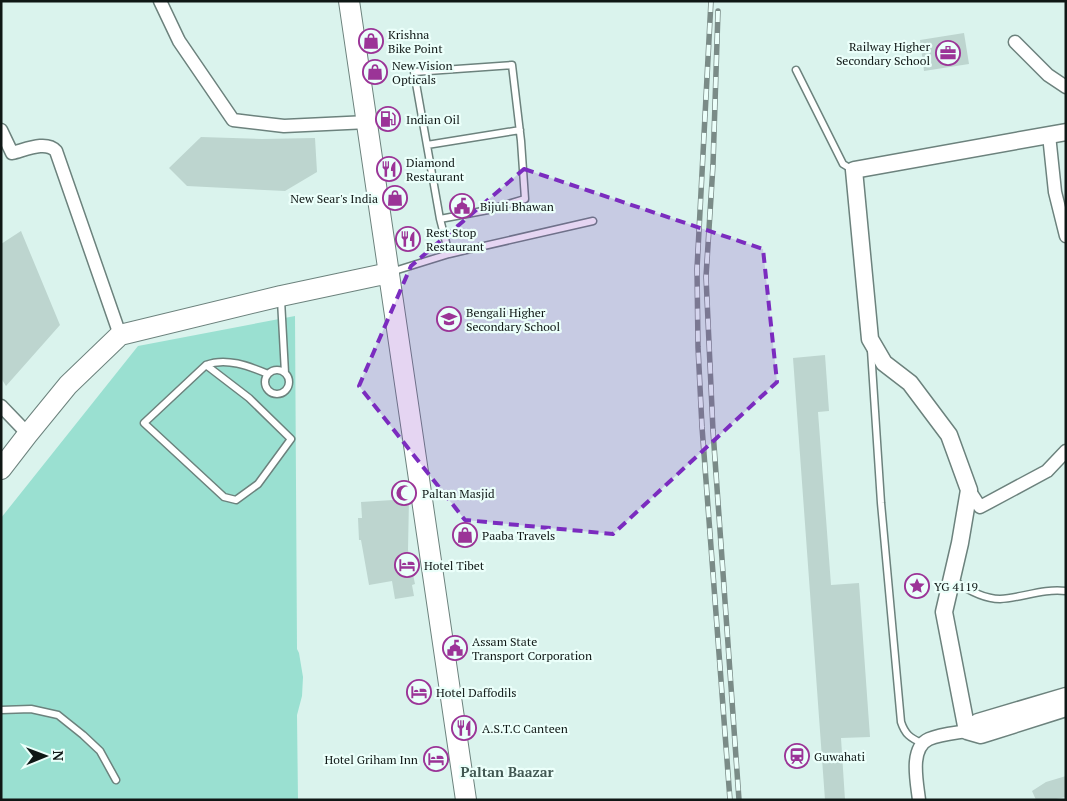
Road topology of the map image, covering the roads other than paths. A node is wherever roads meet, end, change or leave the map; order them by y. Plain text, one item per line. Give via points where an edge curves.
1 (160, 1) edge
2 (350, 1) edge
3 (1015, 42) dead end
4 (796, 70) dead end
5 (1066, 87) edge
6 (368, 122) junction
7 (1, 130) edge
8 (520, 130) junction
9 (1066, 132) edge
10 (1048, 135) junction
11 (427, 145) junction
12 (854, 170) junction
13 (440, 219) junction
14 (594, 221) dead end
15 (1066, 236) edge
16 (449, 254) junction
17 (389, 273) junction
18 (281, 296) junction
19 (120, 335) junction
20 (870, 339) junction
21 (206, 366) junction
22 (285, 373) junction
23 (268, 374) junction
24 (1, 406) edge
25 (28, 434) junction
26 (1066, 451) edge
27 (1, 469) edge
28 (969, 490) junction
29 (952, 580) junction
30 (1066, 591) edge
31 (1066, 696) edge
32 (1066, 708) edge
33 (1, 710) edge
34 (967, 731) junction
35 (922, 743) junction
36 (116, 780) dead end
37 (466, 800) edge
38 (919, 800) edge

1 - 6 street via 179,41 232,120 284,126
2 - 6 main road
3 - 5 street via 1048,75
4 - 12 lane via 842,164
6 - 17 main road
7 - 19 street via 12,153 45,145 56,151
8 - 11 lane
8 - 11 lane via 512,65 414,72
8 - 13 lane via 525,198 488,210
9 - 10 street
10 - 12 street
10 - 15 street via 1055,192
11 - 13 lane
12 - 20 street
13 - 16 lane
14 - 16 lane
16 - 17 lane
17 - 18 main road
17 - 37 main road
18 - 19 main road
18 - 22 lane
19 - 25 main road via 68,385
20 - 28 street via 884,363 910,383 949,435
20 - 35 lane via 901,722 909,737
21 - 21 lane via 144,422 224,498 236,500 258,484 291,439 249,398
21 - 23 lane via 216,361 246,365
22 - 23 lane via 276,370
22 - 23 lane via 289,386 278,395 266,388
24 - 25 street
25 - 27 main road
26 - 28 street via 1047,471 980,507
28 - 29 street
29 - 30 lane via 972,592 998,599 1050,589
29 - 34 street via 944,612
31 - 34 street via 978,722
32 - 34 street via 981,735
33 - 36 lane via 31,709 58,715 100,751
34 - 35 street via 930,738
35 - 38 street via 916,765

